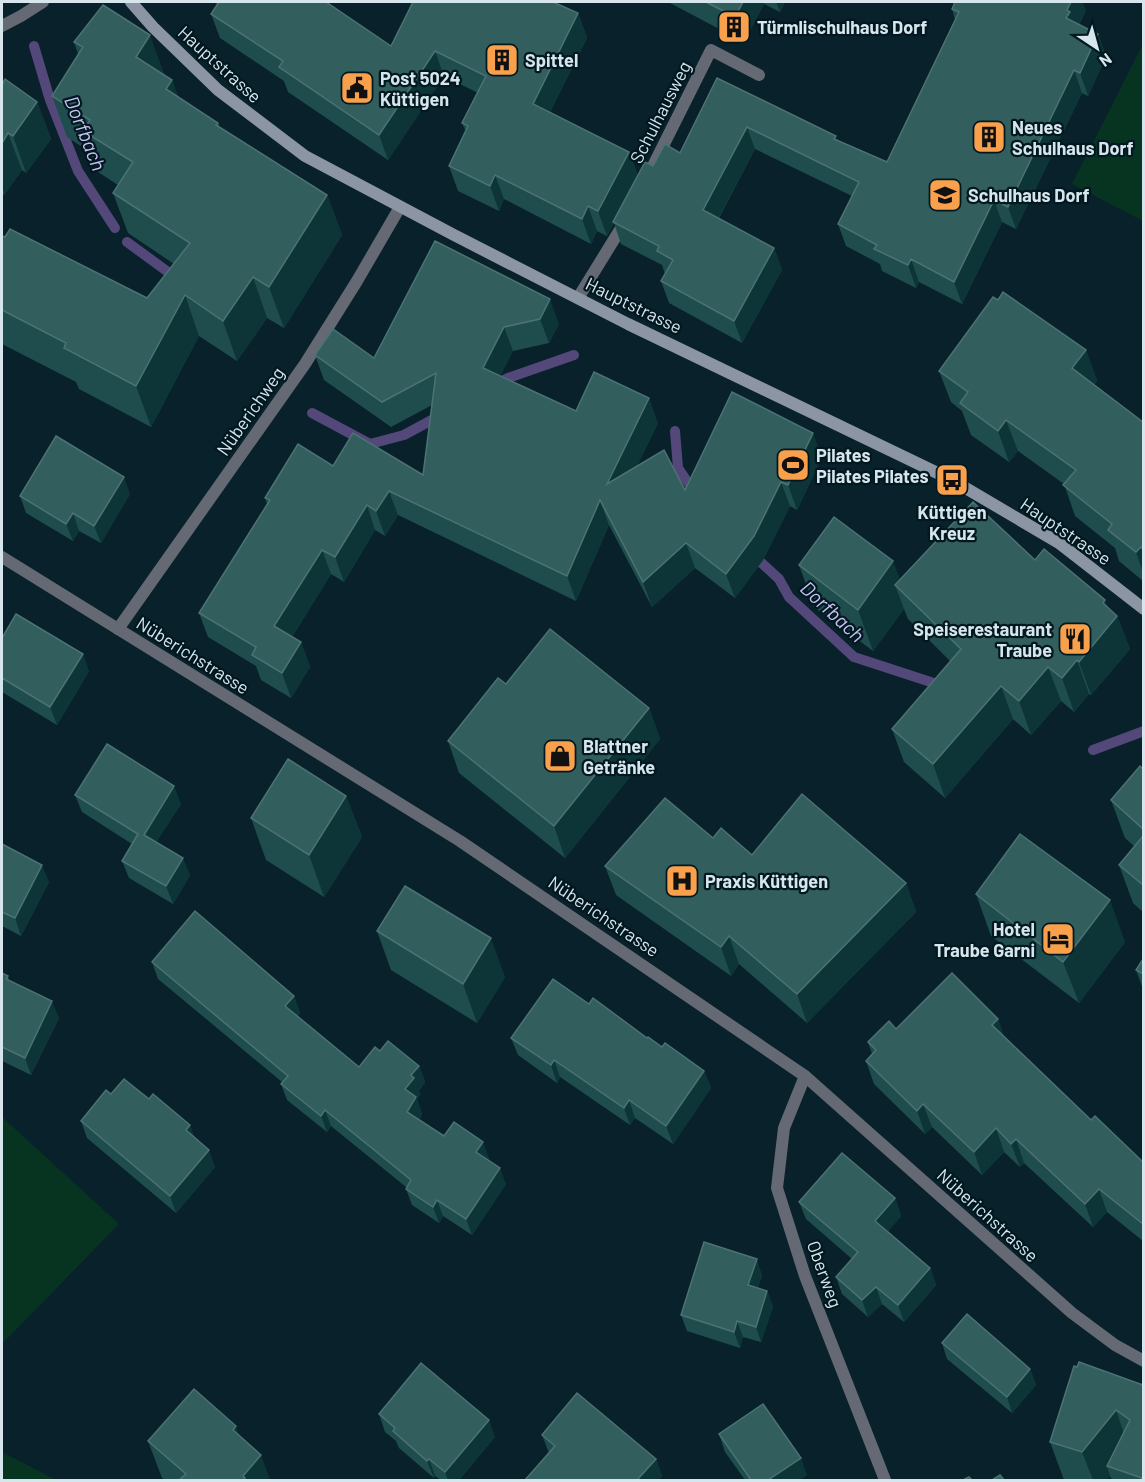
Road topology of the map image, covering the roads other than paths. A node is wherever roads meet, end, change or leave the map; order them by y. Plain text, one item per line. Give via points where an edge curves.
1 (43, 2) edge
2 (131, 2) edge
3 (2, 26) edge
4 (759, 75) dead end
5 (642, 187) edge
6 (400, 207) junction
7 (632, 208) edge
8 (578, 298) junction
9 (2, 557) edge
10 (1143, 609) edge
11 (118, 629) junction
12 (805, 1076) junction
13 (1143, 1361) edge
14 (885, 1480) edge

1 - 3 street
2 - 6 street, Hauptstrasse via 218,90 256,119 305,156
4 - 5 street, Schulhausweg via 711,50
6 - 8 street, Hauptstrasse
6 - 11 street, Nüberichweg via 305,364
7 - 8 street
8 - 10 street, Hauptstrasse via 952,480 1059,543
9 - 11 street, Nüberichstrasse
11 - 12 street, Nüberichstrasse via 460,841
12 - 13 street, Nüberichstrasse via 1072,1313
12 - 14 street, Oberweg via 784,1128 777,1188 805,1276

